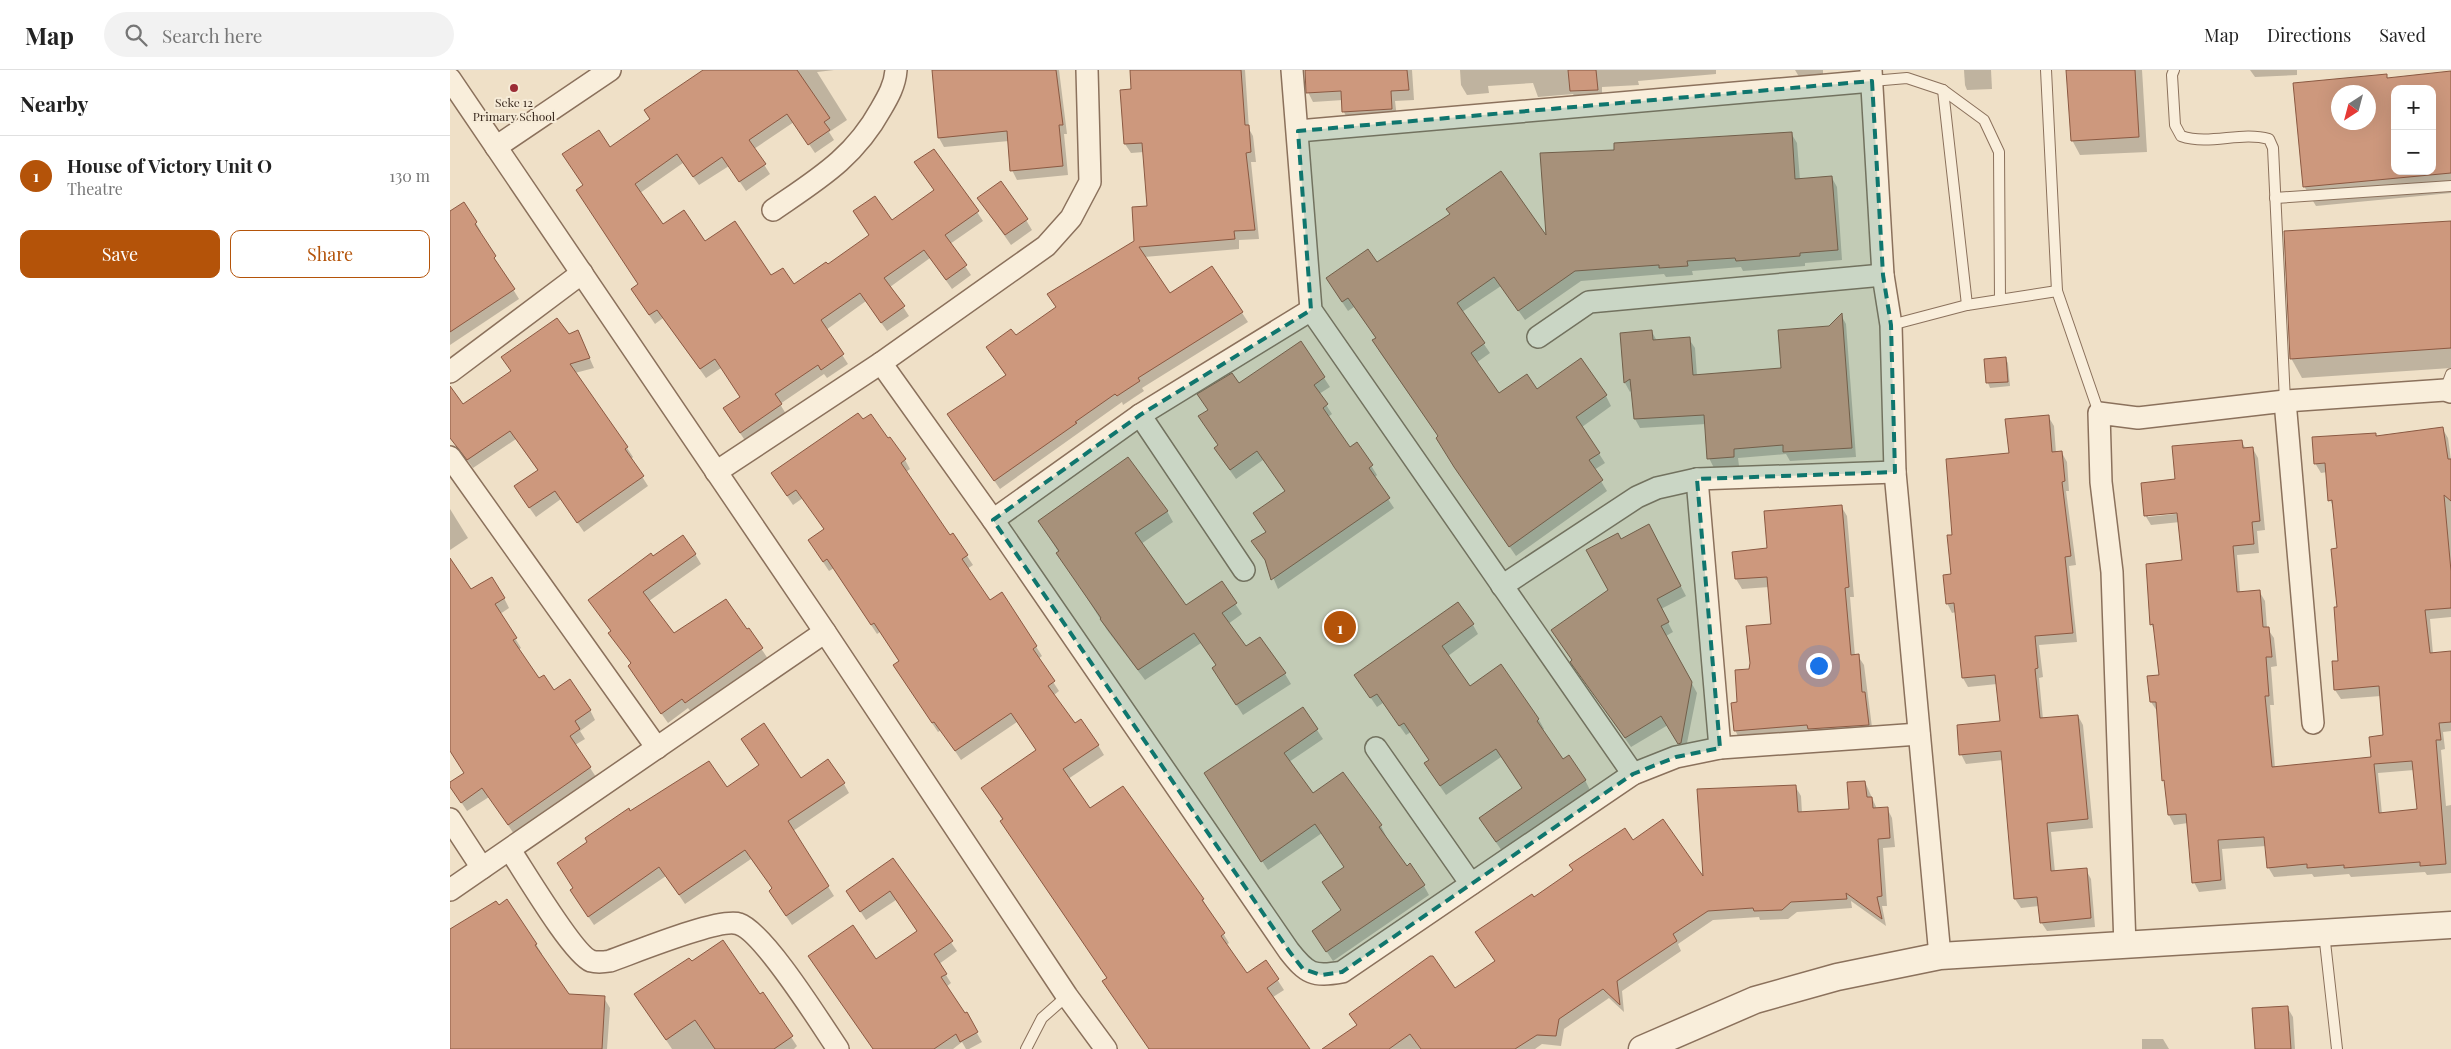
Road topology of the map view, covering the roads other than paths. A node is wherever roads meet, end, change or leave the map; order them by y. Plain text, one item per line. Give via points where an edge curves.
1 (610, 70) edge
2 (896, 70) edge
3 (1087, 70) edge
4 (1292, 70) edge
5 (2046, 70) edge
6 (2174, 70) edge
7 (1872, 75) edge
8 (450, 79) edge
9 (1943, 90) junction
10 (1298, 131) junction
11 (496, 147) junction
12 (2451, 186) edge
13 (2274, 198) junction
14 (773, 210) dead end
15 (582, 273) junction
16 (1884, 275) junction
17 (2057, 291) junction
18 (2000, 300) junction
19 (1968, 305) junction
20 (1311, 310) junction
21 (1891, 325) junction
22 (1538, 337) dead end
23 (881, 362) junction
24 (450, 372) edge
25 (2449, 385) edge
26 (2284, 401) junction
27 (2099, 413) junction
28 (1140, 415) junction
29 (450, 458) edge
30 (716, 472) junction
31 (1895, 472) junction
32 (1697, 479) junction
33 (993, 520) junction
34 (1244, 570) dead end
35 (1502, 586) junction
36 (825, 632) junction
37 (2313, 723) dead end
38 (1919, 734) junction
39 (657, 748) junction
40 (1376, 748) dead end
41 (1720, 748) junction
42 (1633, 774) junction
43 (450, 819) edge
44 (510, 850) junction
45 (482, 868) junction
46 (1471, 884) junction
47 (450, 890) edge
48 (2451, 925) edge
49 (2324, 933) junction
50 (2125, 946) junction
51 (1940, 956) junction
52 (1067, 996) junction
53 (838, 1049) edge
54 (1026, 1049) edge
55 (1106, 1049) edge
56 (1642, 1049) edge
57 (2336, 1049) edge

1 - 11 street
2 - 14 street via 885,102 856,147 827,173
3 - 23 street via 1090,182 1071,218 1046,246
4 - 10 street
5 - 17 lane
6 - 13 lane via 2175,125 2181,136 2193,140 2258,136 2269,139 2273,148
7 - 9 lane via 1907,78
7 - 10 street
7 - 16 street
8 - 11 street
9 - 18 lane via 1984,120 1999,152
9 - 19 lane
10 - 20 street
11 - 15 street
12 - 13 lane
13 - 26 lane
15 - 24 street
15 - 30 street
16 - 21 street
16 - 22 street via 1589,302
17 - 18 lane
17 - 27 lane
18 - 19 lane
19 - 21 lane
20 - 28 street
20 - 35 street
21 - 31 street
23 - 30 street
23 - 33 street
25 - 26 street
26 - 27 street via 2138,418
26 - 37 street
27 - 50 street via 2101,482 2112,572
28 - 33 street
28 - 34 street
29 - 39 street
30 - 36 street
31 - 32 street
31 - 38 street
32 - 35 street via 1657,488 1637,497
32 - 41 street
33 - 46 street via 1303,969 1320,975 1342,972
35 - 42 street
36 - 39 street
36 - 52 street
38 - 41 street
38 - 51 street
39 - 44 street
40 - 46 street
41 - 42 street via 1676,757
42 - 46 street
43 - 45 street
44 - 45 street
44 - 53 street via 573,944 591,961 610,961 710,926 738,924 753,933 785,971
45 - 47 street
48 - 49 street
49 - 50 street
49 - 57 lane
50 - 51 street
51 - 56 street via 1836,977 1755,1000
52 - 54 lane via 1042,1018
52 - 55 street

